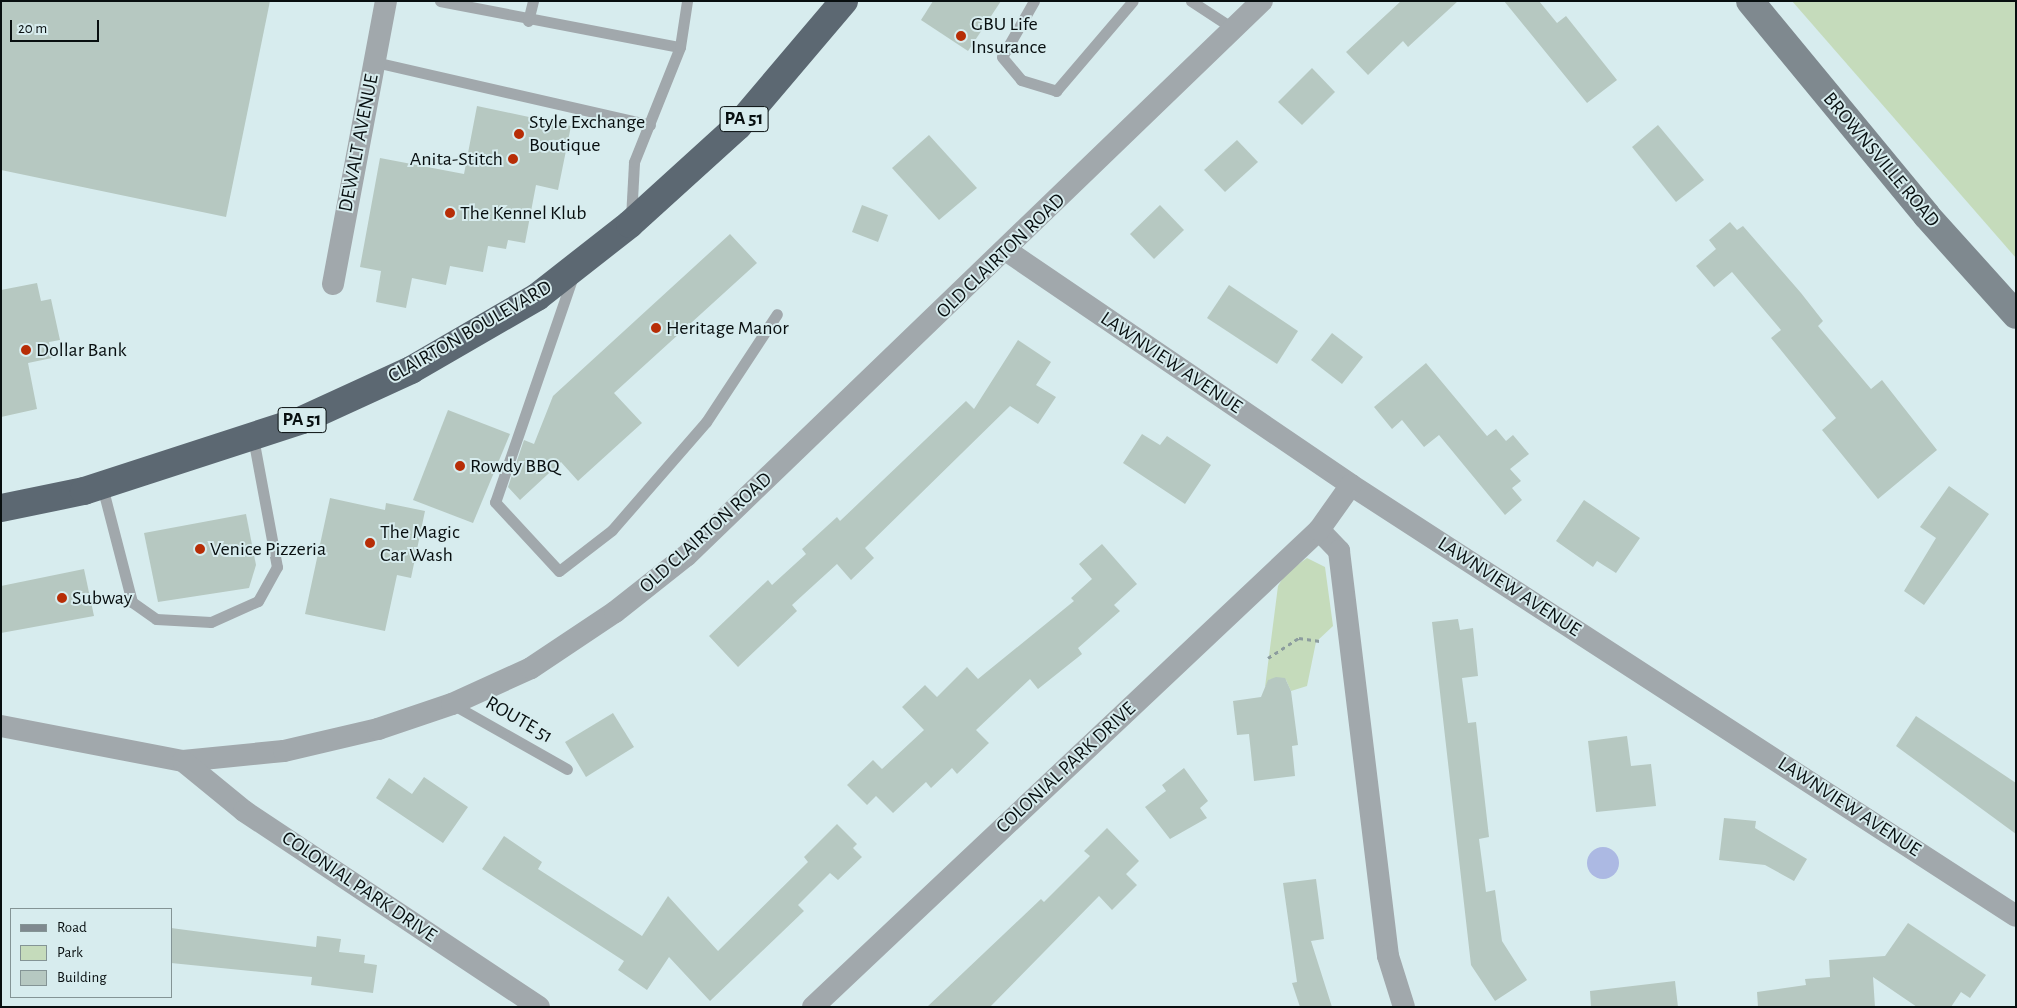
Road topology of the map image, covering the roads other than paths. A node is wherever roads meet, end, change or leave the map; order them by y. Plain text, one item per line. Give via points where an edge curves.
1 (386, 1) edge
2 (440, 1) edge
3 (533, 1) edge
4 (687, 1) edge
5 (844, 1) edge
6 (1034, 1) edge
7 (1132, 1) edge
8 (1191, 1) edge
9 (1262, 1) edge
10 (1750, 1) edge
11 (528, 22) junction
12 (1234, 29) junction
13 (680, 47) junction
14 (374, 62) junction
15 (650, 124) junction
16 (630, 224) junction
17 (1006, 251) junction
18 (576, 267) junction
19 (333, 284) dead end
20 (777, 314) dead end
21 (2016, 315) edge
22 (253, 437) junction
23 (1351, 485) junction
24 (102, 486) junction
25 (1, 508) edge
26 (1318, 530) junction
27 (452, 704) junction
28 (1, 726) edge
29 (183, 762) junction
30 (567, 769) dead end
31 (2016, 916) edge
32 (539, 1007) edge
33 (812, 1007) edge
34 (1404, 1007) edge

1 - 14 street, DEWALT AVENUE
2 - 11 lane
3 - 11 lane
4 - 13 lane
5 - 16 highway, CLAIRTON BOULEVARD / PA 51 via 738,126
6 - 7 lane via 1002,57 1021,80 1056,91
8 - 12 lane
9 - 12 street, OLD CLAIRTON ROAD
10 - 21 main road, BROWNSVILLE ROAD via 1927,216
11 - 13 lane
12 - 17 street, OLD CLAIRTON ROAD
13 - 15 lane
14 - 15 lane
14 - 19 street, DEWALT AVENUE
15 - 16 lane via 634,162
16 - 18 highway, CLAIRTON BOULEVARD / PA 51
17 - 23 street, LAWNVIEW AVENUE
17 - 27 street, OLD CLAIRTON ROAD via 686,556 615,612 531,668
18 - 20 lane via 495,502 559,571 612,530 706,422
18 - 22 highway, CLAIRTON BOULEVARD / PA 51 via 537,297 411,370
22 - 24 highway, CLAIRTON BOULEVARD / PA 51
22 - 24 lane via 277,568 258,601 212,622 156,619 132,602
23 - 26 street, COLONIAL PARK DRIVE
23 - 31 street, LAWNVIEW AVENUE
24 - 25 highway, CLAIRTON BOULEVARD / PA 51
26 - 33 street, COLONIAL PARK DRIVE
26 - 34 street via 1339,551 1388,956
27 - 29 street, OLD CLAIRTON ROAD via 378,729 284,751
27 - 30 lane, ROUTE 51
28 - 29 street, OLD CLAIRTON ROAD
29 - 32 street, COLONIAL PARK DRIVE via 244,811

